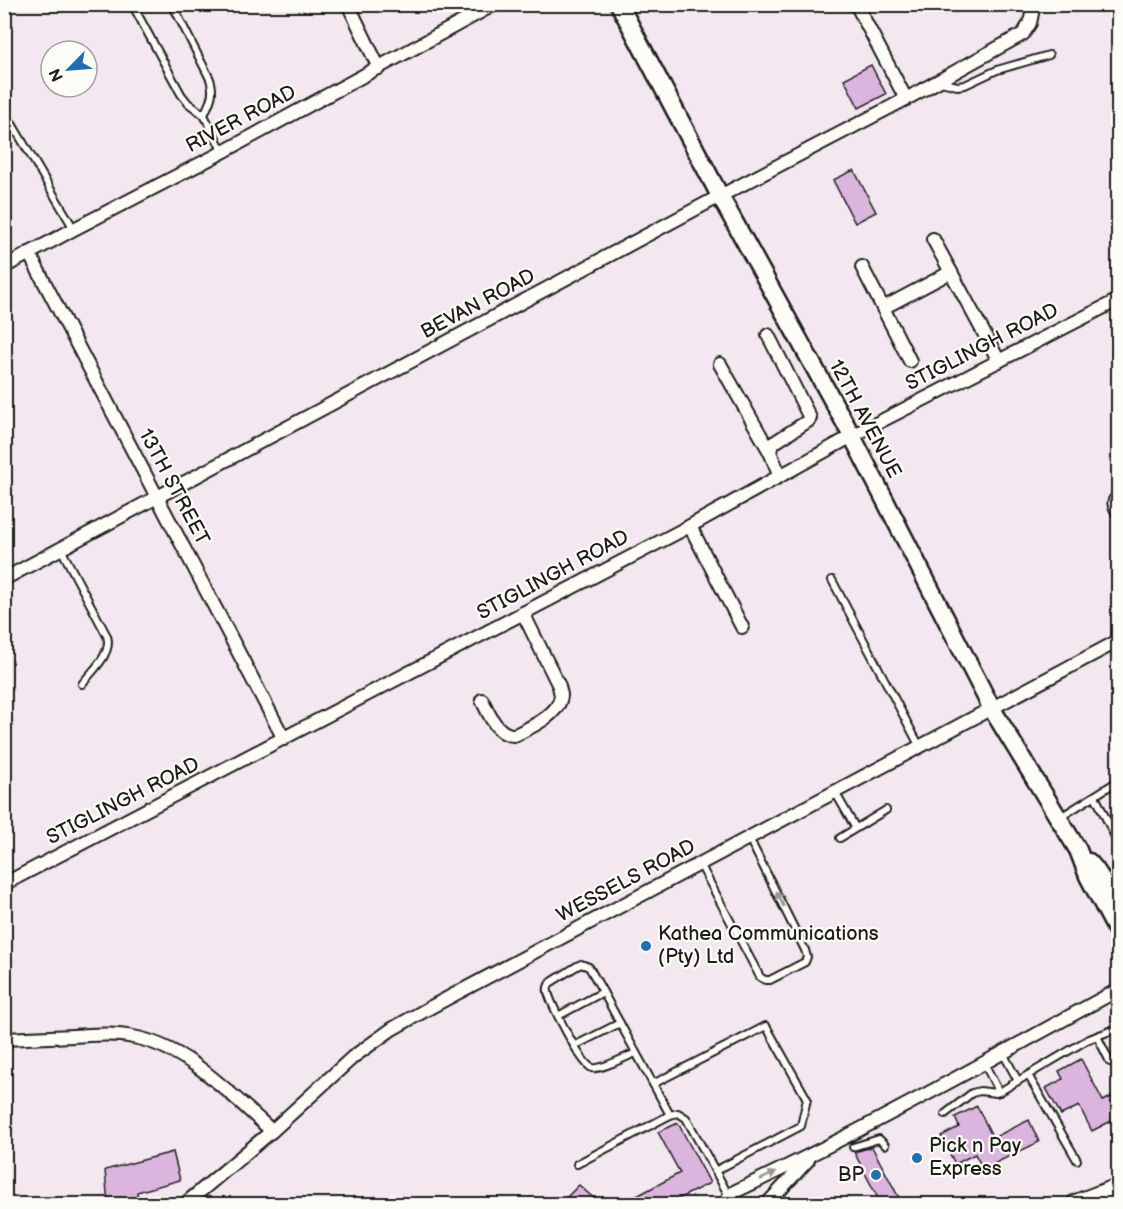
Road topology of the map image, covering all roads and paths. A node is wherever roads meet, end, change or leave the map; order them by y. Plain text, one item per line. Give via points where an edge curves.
1 (132, 4) edge
2 (172, 4) edge
3 (348, 4) edge
4 (495, 4) edge
5 (619, 4) edge
6 (856, 4) edge
7 (1034, 4) edge
8 (1049, 55) dead end
9 (379, 68) junction
10 (938, 81) junction
11 (906, 99) junction
12 (4, 110) edge
13 (204, 116) junction
14 (223, 152) junction
15 (720, 196) junction
16 (74, 229) junction
17 (933, 239) dead end
18 (29, 253) junction
19 (4, 267) edge
20 (862, 267) dead end
21 (951, 272) junction
22 (1119, 300) edge
23 (883, 308) junction
24 (768, 335) dead end
25 (910, 361) dead end
26 (999, 361) junction
27 (720, 364) dead end
28 (852, 436) junction
29 (770, 452) junction
30 (780, 476) junction
31 (1119, 494) edge
32 (157, 497) junction
33 (1119, 518) edge
34 (690, 526) junction
35 (61, 549) junction
36 (4, 579) edge
37 (832, 580) dead end
38 (523, 613) junction
39 (742, 627) dead end
40 (1119, 641) edge
41 (82, 684) dead end
42 (482, 700) dead end
43 (992, 709) junction
44 (284, 739) junction
45 (920, 747) junction
46 (1119, 781) edge
47 (835, 792) junction
48 (1095, 796) junction
49 (886, 810) dead end
50 (1058, 818) junction
51 (855, 827) junction
52 (840, 837) dead end
53 (749, 838) junction
54 (1119, 843) edge
55 (1078, 850) junction
56 (700, 864) junction
57 (4, 884) edge
58 (1116, 896) edge
59 (1119, 933) edge
60 (1119, 990) edge
61 (603, 992) junction
62 (558, 1016) junction
63 (620, 1023) junction
64 (1119, 1028) edge
65 (1097, 1036) junction
66 (4, 1039) edge
67 (574, 1046) junction
68 (636, 1053) junction
69 (1003, 1053) junction
70 (1110, 1062) dead end
71 (984, 1064) junction
72 (1028, 1075) junction
73 (1018, 1082) junction
74 (653, 1084) junction
75 (999, 1092) junction
76 (945, 1114) dead end
77 (670, 1115) junction
78 (272, 1131) junction
79 (885, 1145) dead end
80 (853, 1147) dead end
81 (815, 1152) junction
82 (1077, 1160) dead end
83 (577, 1164) dead end
84 (716, 1171) junction
85 (1119, 1188) edge
86 (1119, 1199) edge
87 (728, 1200) edge
88 (185, 1204) edge
89 (767, 1204) edge
90 (1076, 1204) edge
91 (1095, 1204) edge

1 - 13 lane via 181,94
2 - 13 lane via 213,88
3 - 9 street
4 - 9 street, RIVER ROAD
5 - 15 main road, 12TH AVENUE
6 - 11 street
7 - 10 street, BEVAN ROAD via 1023,34
8 - 10 lane via 997,70 964,85
9 - 14 street, RIVER ROAD
10 - 11 street, BEVAN ROAD
11 - 15 street, BEVAN ROAD
12 - 16 lane
13 - 14 lane
14 - 16 street, RIVER ROAD
15 - 28 main road, 12TH AVENUE
15 - 32 street, BEVAN ROAD
16 - 18 street, RIVER ROAD
17 - 21 street
18 - 19 street, RIVER ROAD
18 - 32 street, 13TH STREET
20 - 23 street
21 - 23 street
21 - 26 street
22 - 26 street, STIGLINGH ROAD
23 - 25 street
24 - 29 street via 810,418 772,444
26 - 28 street, STIGLINGH ROAD
27 - 29 street
28 - 30 street, STIGLINGH ROAD
28 - 43 main road, 12TH AVENUE
29 - 30 street
30 - 34 street, STIGLINGH ROAD
31 - 33 lane via 1111,504
32 - 35 street, BEVAN ROAD
32 - 44 street, 13TH STREET
34 - 38 street, STIGLINGH ROAD
34 - 39 street
35 - 36 street, BEVAN ROAD
35 - 41 lane via 109,642
37 - 45 lane
38 - 42 street via 559,686 559,702 546,719 509,736 497,727
38 - 44 street, STIGLINGH ROAD
40 - 43 street, WESSELS ROAD
43 - 45 street, WESSELS ROAD
43 - 50 main road, 12TH AVENUE
44 - 57 street, STIGLINGH ROAD
45 - 47 street, WESSELS ROAD
46 - 48 lane
47 - 51 lane
47 - 53 street, WESSELS ROAD
48 - 50 lane
48 - 54 lane
49 - 51 lane
50 - 55 main road, 12TH AVENUE
51 - 52 lane
53 - 56 street, WESSELS ROAD
56 -> 53 lane via 760,977 770,980 804,962 805,950
55 - 58 main road, 12TH AVENUE
55 - 59 main road, 12TH AVENUE
56 - 78 street, WESSELS ROAD via 392,1029 353,1057
60 - 69 street
61 - 62 lane
61 - 62 lane via 588,967 577,966 548,986
61 - 63 lane
62 - 67 lane
63 - 67 lane
63 - 68 lane
64 - 65 lane
65 - 70 lane
65 - 72 lane
66 - 78 street via 105,1034 150,1042 173,1051 211,1077
67 - 68 lane via 592,1068
68 - 74 lane
69 - 71 street
69 - 73 lane
71 - 75 lane
71 - 81 street
72 - 73 lane
72 - 82 lane
73 - 75 lane
74 - 77 lane
74 - 84 lane via 766,1026 807,1099 801,1126
75 - 76 lane via 972,1094
77 - 83 lane
77 - 84 lane via 678,1113 686,1118
78 - 88 street, WESSELS ROAD
79 - 80 lane via 879,1139
87 -> 81 street via 736,1191
81 - 89 street
84 - 87 lane
85 - 90 main road
86 - 91 main road

